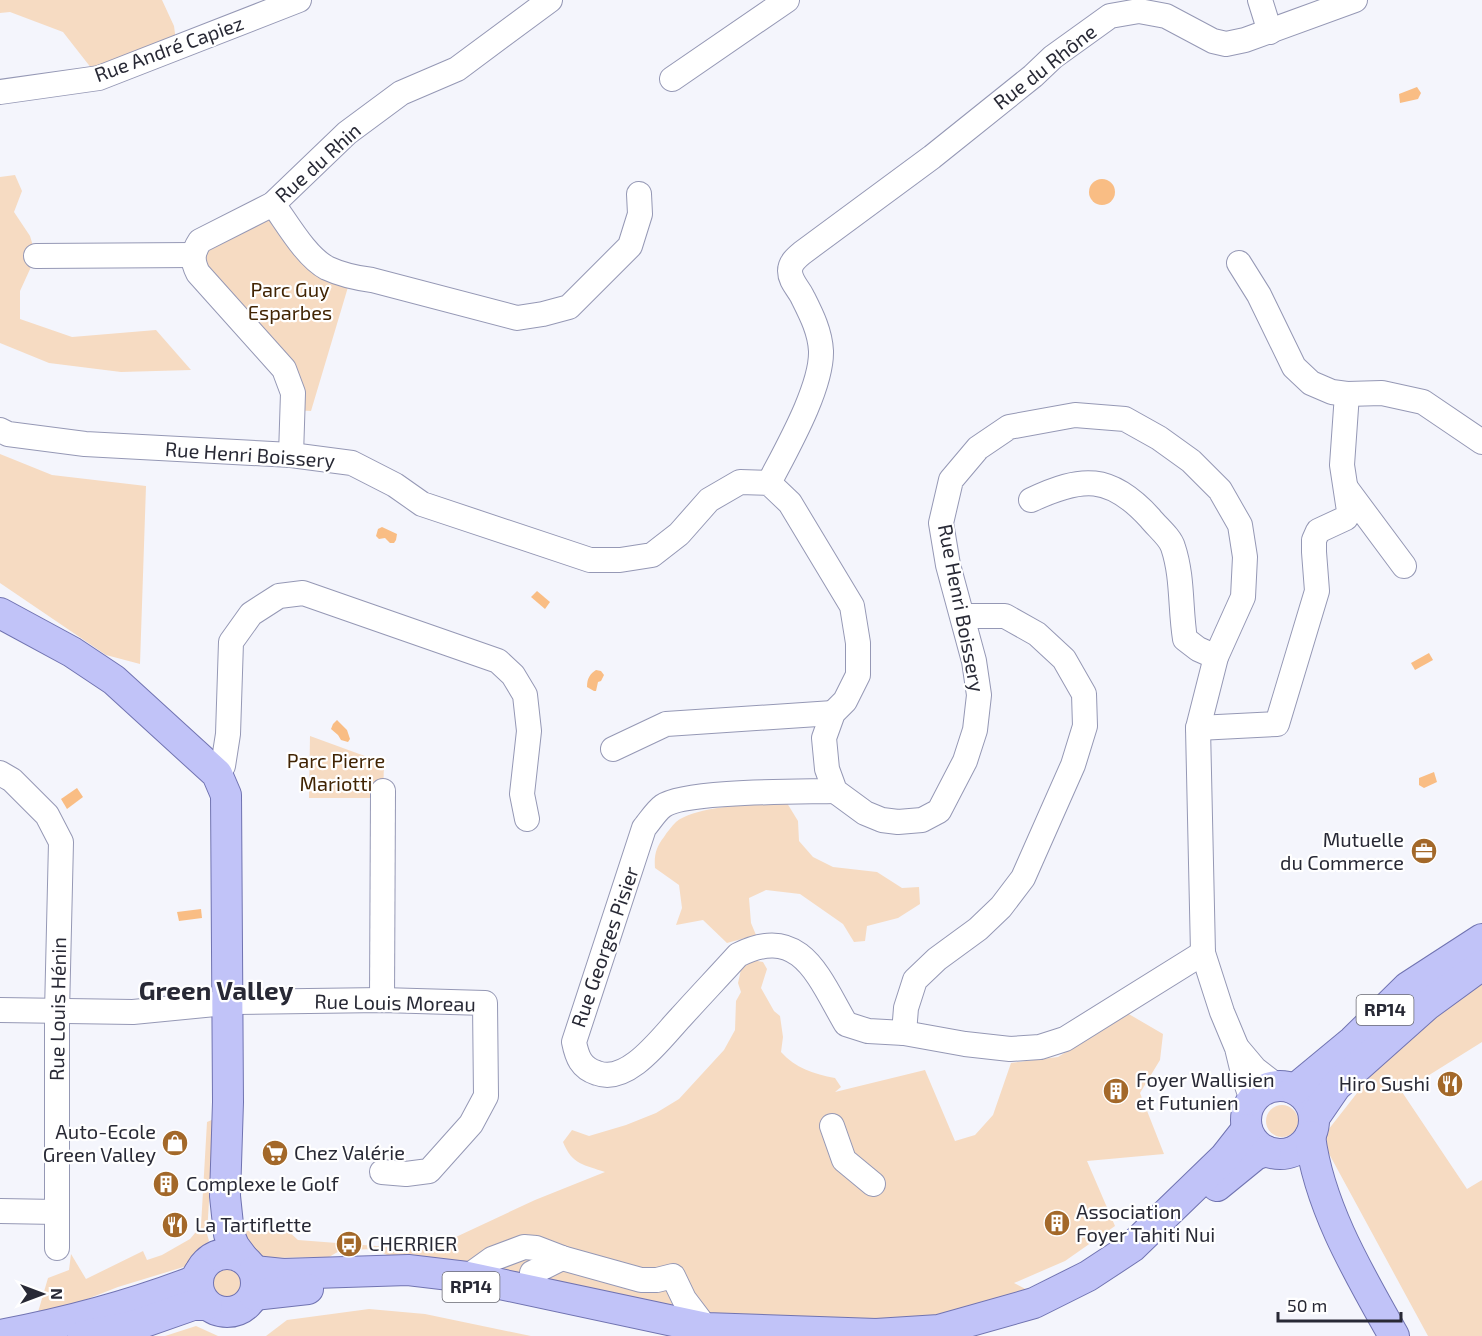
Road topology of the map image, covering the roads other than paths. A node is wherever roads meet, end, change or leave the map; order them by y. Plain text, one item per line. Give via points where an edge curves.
1 (299, 0) edge
2 (550, 0) edge
3 (788, 0) edge
4 (1260, 0) edge
5 (1355, 0) edge
6 (1270, 32) junction
7 (672, 79) dead end
8 (0, 92) edge
9 (639, 194) dead end
10 (273, 204) junction
11 (193, 255) junction
12 (36, 256) dead end
13 (1239, 263) dead end
14 (1347, 394) junction
15 (0, 430) edge
16 (1482, 442) edge
17 (291, 455) junction
18 (769, 483) junction
19 (1345, 486) junction
20 (1031, 500) dead end
21 (1404, 566) dead end
22 (0, 614) edge
23 (963, 616) junction
24 (1216, 657) junction
25 (833, 714) junction
26 (1198, 729) junction
27 (613, 748) dead end
28 (0, 773) edge
29 (217, 774) junction
30 (383, 791) dead end
31 (835, 791) junction
32 (527, 819) dead end
33 (1482, 939) edge
34 (1203, 953) junction
35 (1482, 965) edge
36 (382, 1000) junction
37 (228, 1002) junction
38 (0, 1010) edge
39 (57, 1012) junction
40 (904, 1033) junction
41 (1270, 1118) junction
42 (832, 1126) dead end
43 (1312, 1127) junction
44 (382, 1172) dead end
45 (873, 1184) dead end
46 (225, 1196) junction
47 (1324, 1199) junction
48 (0, 1211) edge
49 (57, 1212) junction
50 (57, 1248) dead end
51 (562, 1258) junction
52 (202, 1268) junction
53 (532, 1273) dead end
54 (250, 1275) junction
55 (467, 1278) junction
56 (207, 1305) junction
57 (695, 1332) edge
58 (0, 1335) edge
59 (83, 1336) edge
60 (966, 1336) edge
61 (1394, 1336) edge

1 - 8 street, Rue André Capiez via 99,78
2 - 10 street, Rue du Rhin via 458,69 401,93 347,133
3 - 7 street
4 - 6 street
5 - 6 street, Rue du Rhône
6 - 18 street, Rue du Rhône via 1226,45 1166,16 1139,11 1110,16 794,260 792,281 818,330 821,353 803,415
9 - 10 street via 640,214 630,246 607,271 569,307 517,318 325,267 305,248
10 - 11 street, Rue du Rhin via 200,242
11 - 12 street
11 - 17 street via 198,273 284,369 293,393
13 - 14 street via 1294,367 1311,383
14 - 16 street via 1382,393 1423,402
14 - 19 street via 1342,442
15 - 17 street, Rue Henri Boissery via 85,444
17 - 18 street, Rue Henri Boissery via 352,463 422,504 590,560 652,555 680,534 709,500 740,482
18 - 25 street via 790,502 852,606 858,675 845,701
19 - 21 street
19 - 26 street via 1349,511 1346,518 1318,531 1314,540 1317,591 1277,724
20 - 24 street via 1085,482 1113,487 1140,507 1173,543 1180,572 1185,639
22 - 29 main road via 72,652 114,680
23 - 24 street, Rue Henri Boissery via 941,523 951,480 978,448 1009,427 1075,415 1125,419 1191,461 1220,490 1240,525 1245,557 1243,597
23 - 31 street, Rue Henri Boissery via 979,695 975,730 939,811 922,820 882,820
23 - 40 street via 1005,616 1037,634 1058,652 1084,694 1085,726 1073,765 1023,878 1001,907 915,980 906,1008
24 - 26 street, Rue Henri Boissery
25 - 27 street via 666,724
25 - 31 street via 824,738 827,769
26 - 34 street, Rue Henri Boissery
28 - 39 street, Rue Louis Hénin via 47,815 61,842
29 - 32 street via 224,766 228,734 231,642 251,614 279,596 303,593 498,661 513,675 525,695 529,731 522,794
29 - 37 main road via 226,795
30 - 36 street
31 - 40 street, Rue Georges Pisier via 722,794 663,806 645,828 573,1042 578,1059 588,1070 604,1076 622,1072 645,1057 738,955 773,944 797,952 808,962 846,1024 868,1031
33 - 41 main road, RP14 via 1408,987
34 - 40 street, Rue Georges Pisier via 1065,1039 1040,1047 1010,1049
34 - 41 street, Rue Henri Boissery via 1244,1077
35 - 43 main road, RP14 via 1427,1005 1336,1086
36 - 37 street, Rue Louis Moreau
36 - 44 street, Rue Louis Moreau via 486,1005 486,1095 471,1124 429,1171
37 - 39 street, Rue Louis Moreau via 133,1012
37 - 46 main road
38 - 39 street, Rue Louis Moreau
39 - 49 street, Rue Louis Hénin
41 - 43 main road via 1308,1101
41 - 43 main road via 1295,1151
41 - 47 main road
41 - 57 main road, RP14 via 1132,1248 1034,1303 939,1330 876,1334
41 - 60 main road, RP14 via 1255,1155 1125,1265 1072,1297
42 - 45 street via 844,1160
43 - 47 main road
46 - 52 main road via 218,1233
46 - 54 main road via 229,1233
47 - 61 main road
48 - 49 street
49 - 50 street, Rue Louis Hénin
51 - 53 street
51 - 55 street via 524,1247 492,1259
51 - 57 street via 641,1280 673,1276
52 - 54 main road via 219,1255 235,1255
52 - 56 main road via 198,1290
52 - 58 main road via 189,1283 127,1304
54 - 55 main road, RP14 via 408,1270
54 - 56 main road via 243,1308 235,1312 217,1311
54 - 57 main road, RP14 via 429,1280 558,1309
55 - 57 main road, RP14
56 - 59 main road via 193,1305 133,1326

